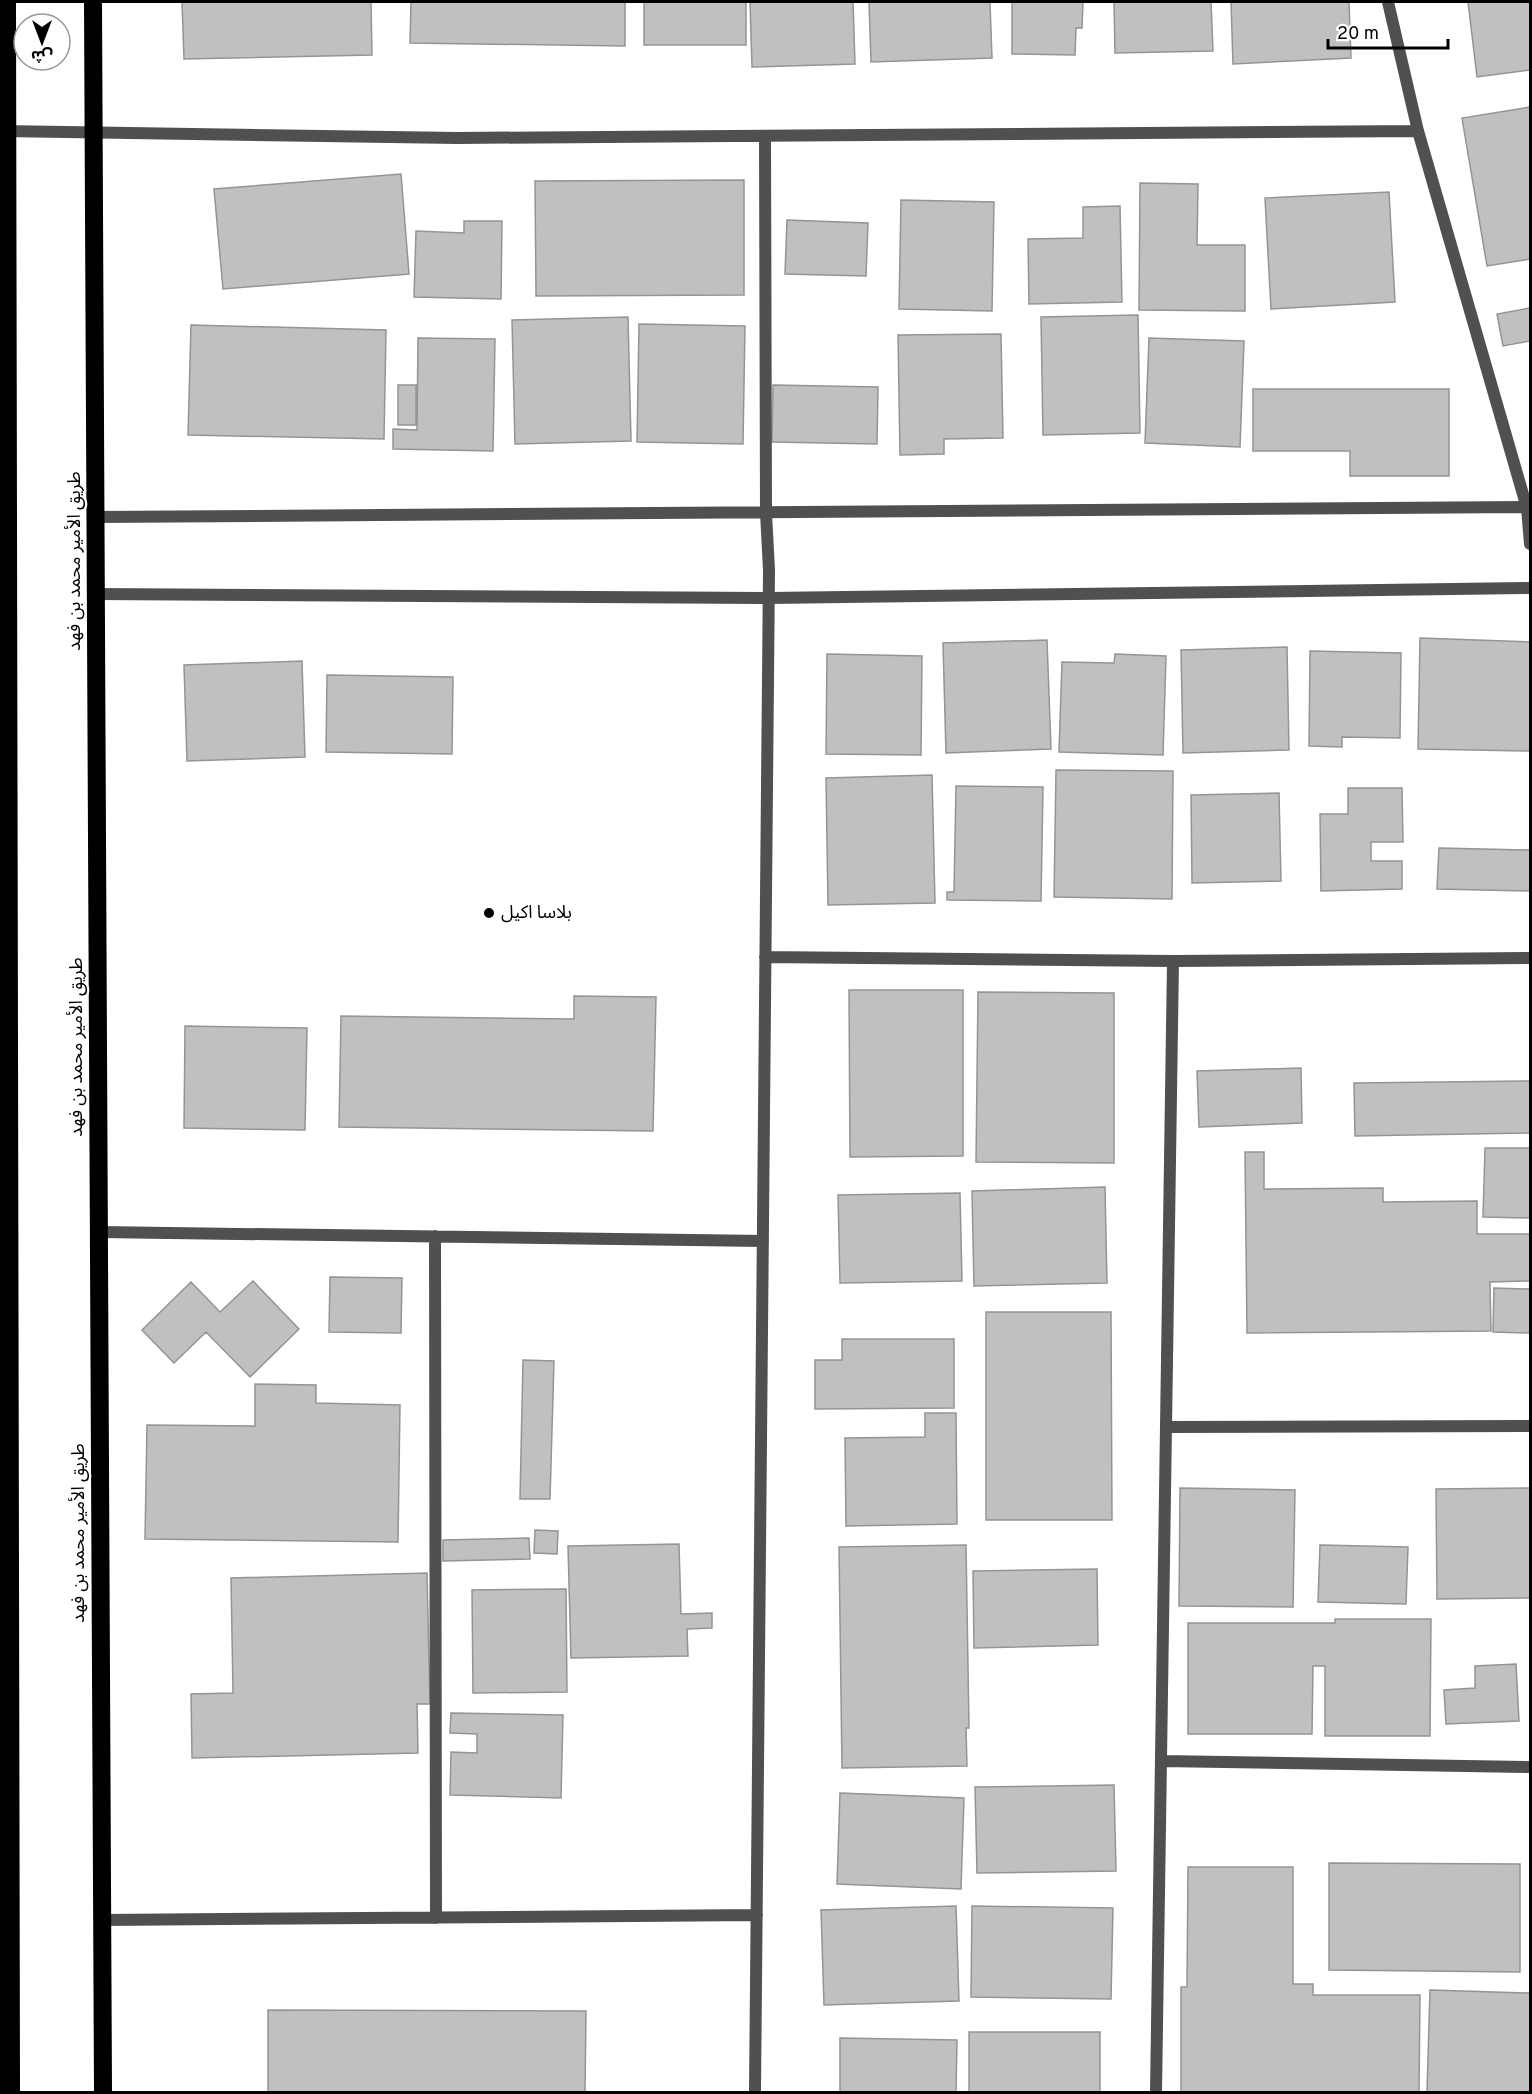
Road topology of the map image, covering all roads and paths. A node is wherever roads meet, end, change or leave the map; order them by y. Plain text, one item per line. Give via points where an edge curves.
1 (7, 2) edge
2 (93, 2) edge
3 (1388, 2) edge
4 (4, 131) edge
5 (93, 131) junction
6 (1418, 131) junction
7 (765, 136) junction
8 (1529, 507) edge
9 (766, 513) junction
10 (96, 517) junction
11 (1530, 544) edge
12 (1530, 588) edge
13 (96, 594) junction
14 (768, 598) junction
15 (765, 957) junction
16 (1530, 958) edge
17 (1173, 961) junction
18 (99, 1232) junction
19 (435, 1236) junction
20 (763, 1241) junction
21 (1530, 1426) edge
22 (1166, 1427) junction
23 (1161, 1761) junction
24 (1530, 1767) edge
25 (757, 1916) junction
26 (436, 1918) junction
27 (102, 1920) junction
28 (6, 1972) edge
29 (11, 2092) edge
30 (103, 2092) edge
31 (755, 2092) edge
32 (1156, 2092) edge

1 - 4 highway
2 - 5 highway, طريق الأمير محمد بن فهد
3 - 6 street
4 - 5 street
4 - 28 highway
5 - 7 street via 457,138
5 - 10 highway, طريق الأمير محمد بن فهد
6 - 7 street
6 - 8 street
7 - 9 street
8 - 9 street
8 - 11 street
9 - 10 street
9 - 14 street
10 - 13 highway, طريق الأمير محمد بن فهد
12 - 14 street
13 - 14 street
13 - 18 highway, طريق الأمير محمد بن فهد
14 - 15 street
15 - 17 street
15 - 20 street
16 - 17 street
17 - 22 street
18 - 19 street
18 - 27 highway, طريق الأمير محمد بن فهد
19 - 20 street
19 - 26 street
20 - 25 street
21 - 22 street
22 - 23 street
23 - 24 street
23 - 32 street
25 - 26 street
25 - 31 street
26 - 27 street
27 - 30 highway, طريق الأمير محمد بن فهد
28 - 29 highway

